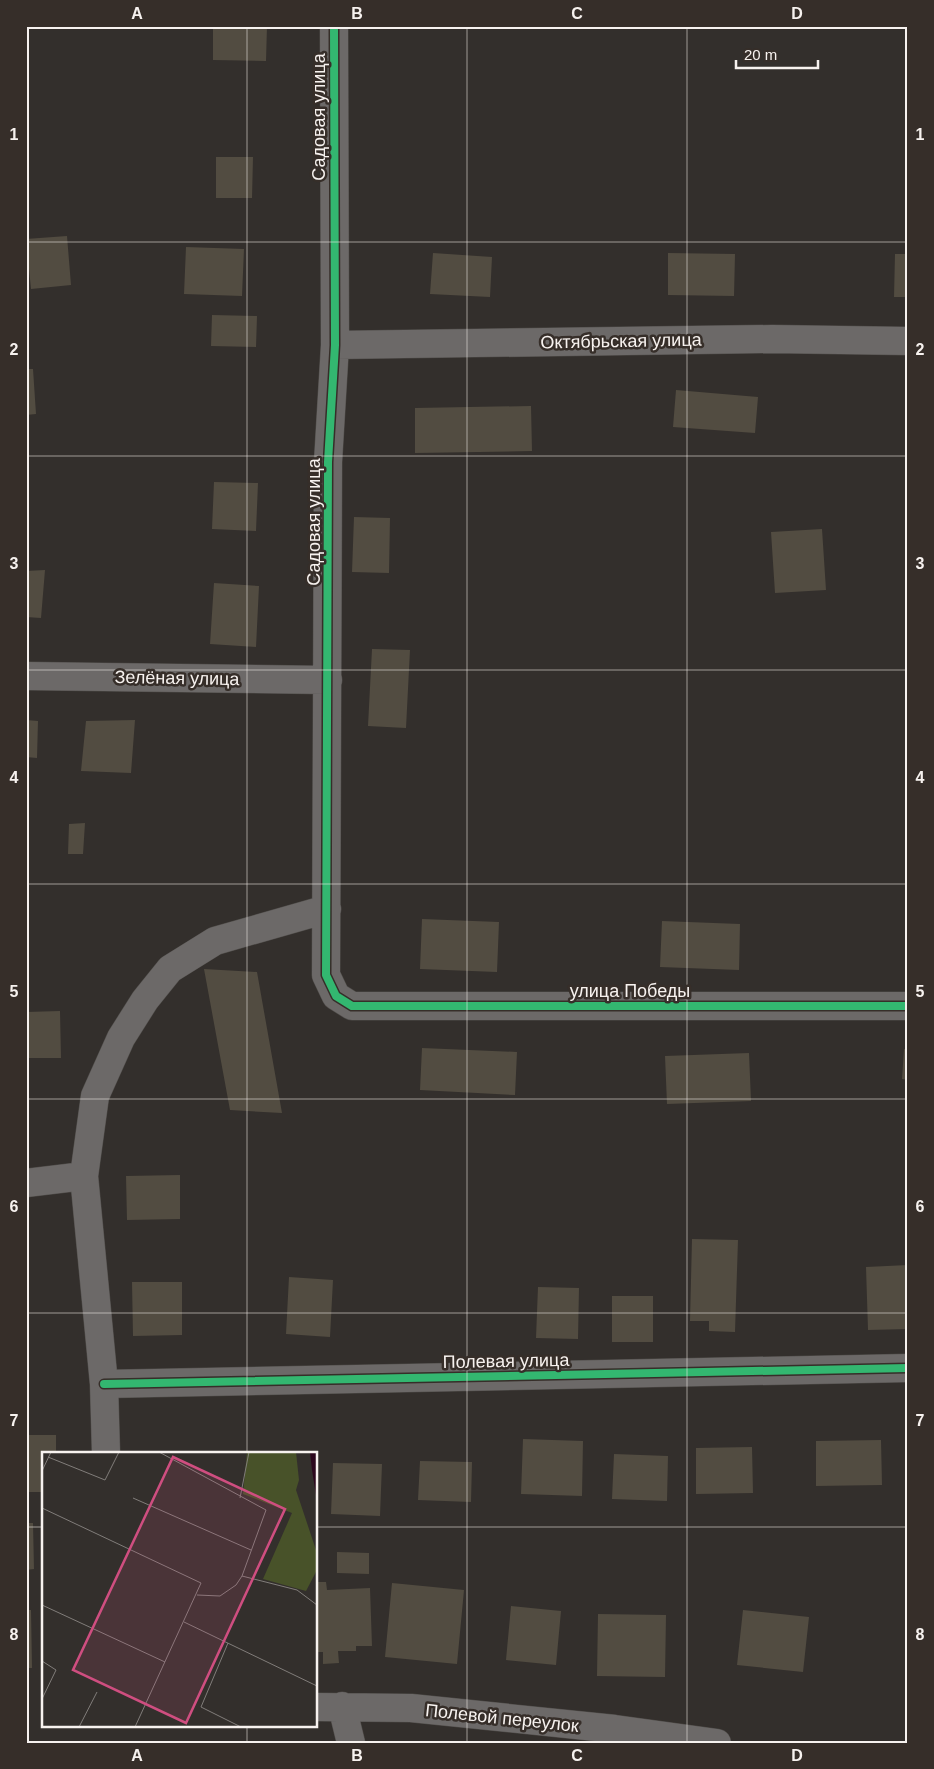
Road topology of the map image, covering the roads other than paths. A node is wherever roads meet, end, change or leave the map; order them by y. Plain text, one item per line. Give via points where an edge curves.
1 (334, 26) edge
2 (908, 341) edge
3 (334, 345) junction
4 (26, 676) edge
5 (328, 680) junction
6 (327, 909) junction
7 (352, 1006) joint
8 (908, 1006) edge
9 (84, 1176) junction
10 (26, 1183) edge
11 (908, 1368) edge
12 (104, 1384) junction
13 (106, 1452) edge
14 (329, 1706) edge
15 (351, 1743) edge
16 (717, 1743) edge

1 - 3 street, Садовая улица
2 - 3 street, Октябрьская улица via 772,339
3 - 5 street, Садовая улица via 328,462
4 - 5 street, Зелёная улица
5 - 6 street, Садовая улица
6 - 7 street, Садовая улица via 326,975 336,996
6 - 9 street via 215,941 170,969 121,1038 95,1096
7 - 8 street, улица Победы
9 - 10 street
9 - 12 street
11 - 12 street, Полевая улица
12 - 13 street
14 - 15 street
14 - 16 street, Полевой переулок via 420,1709

